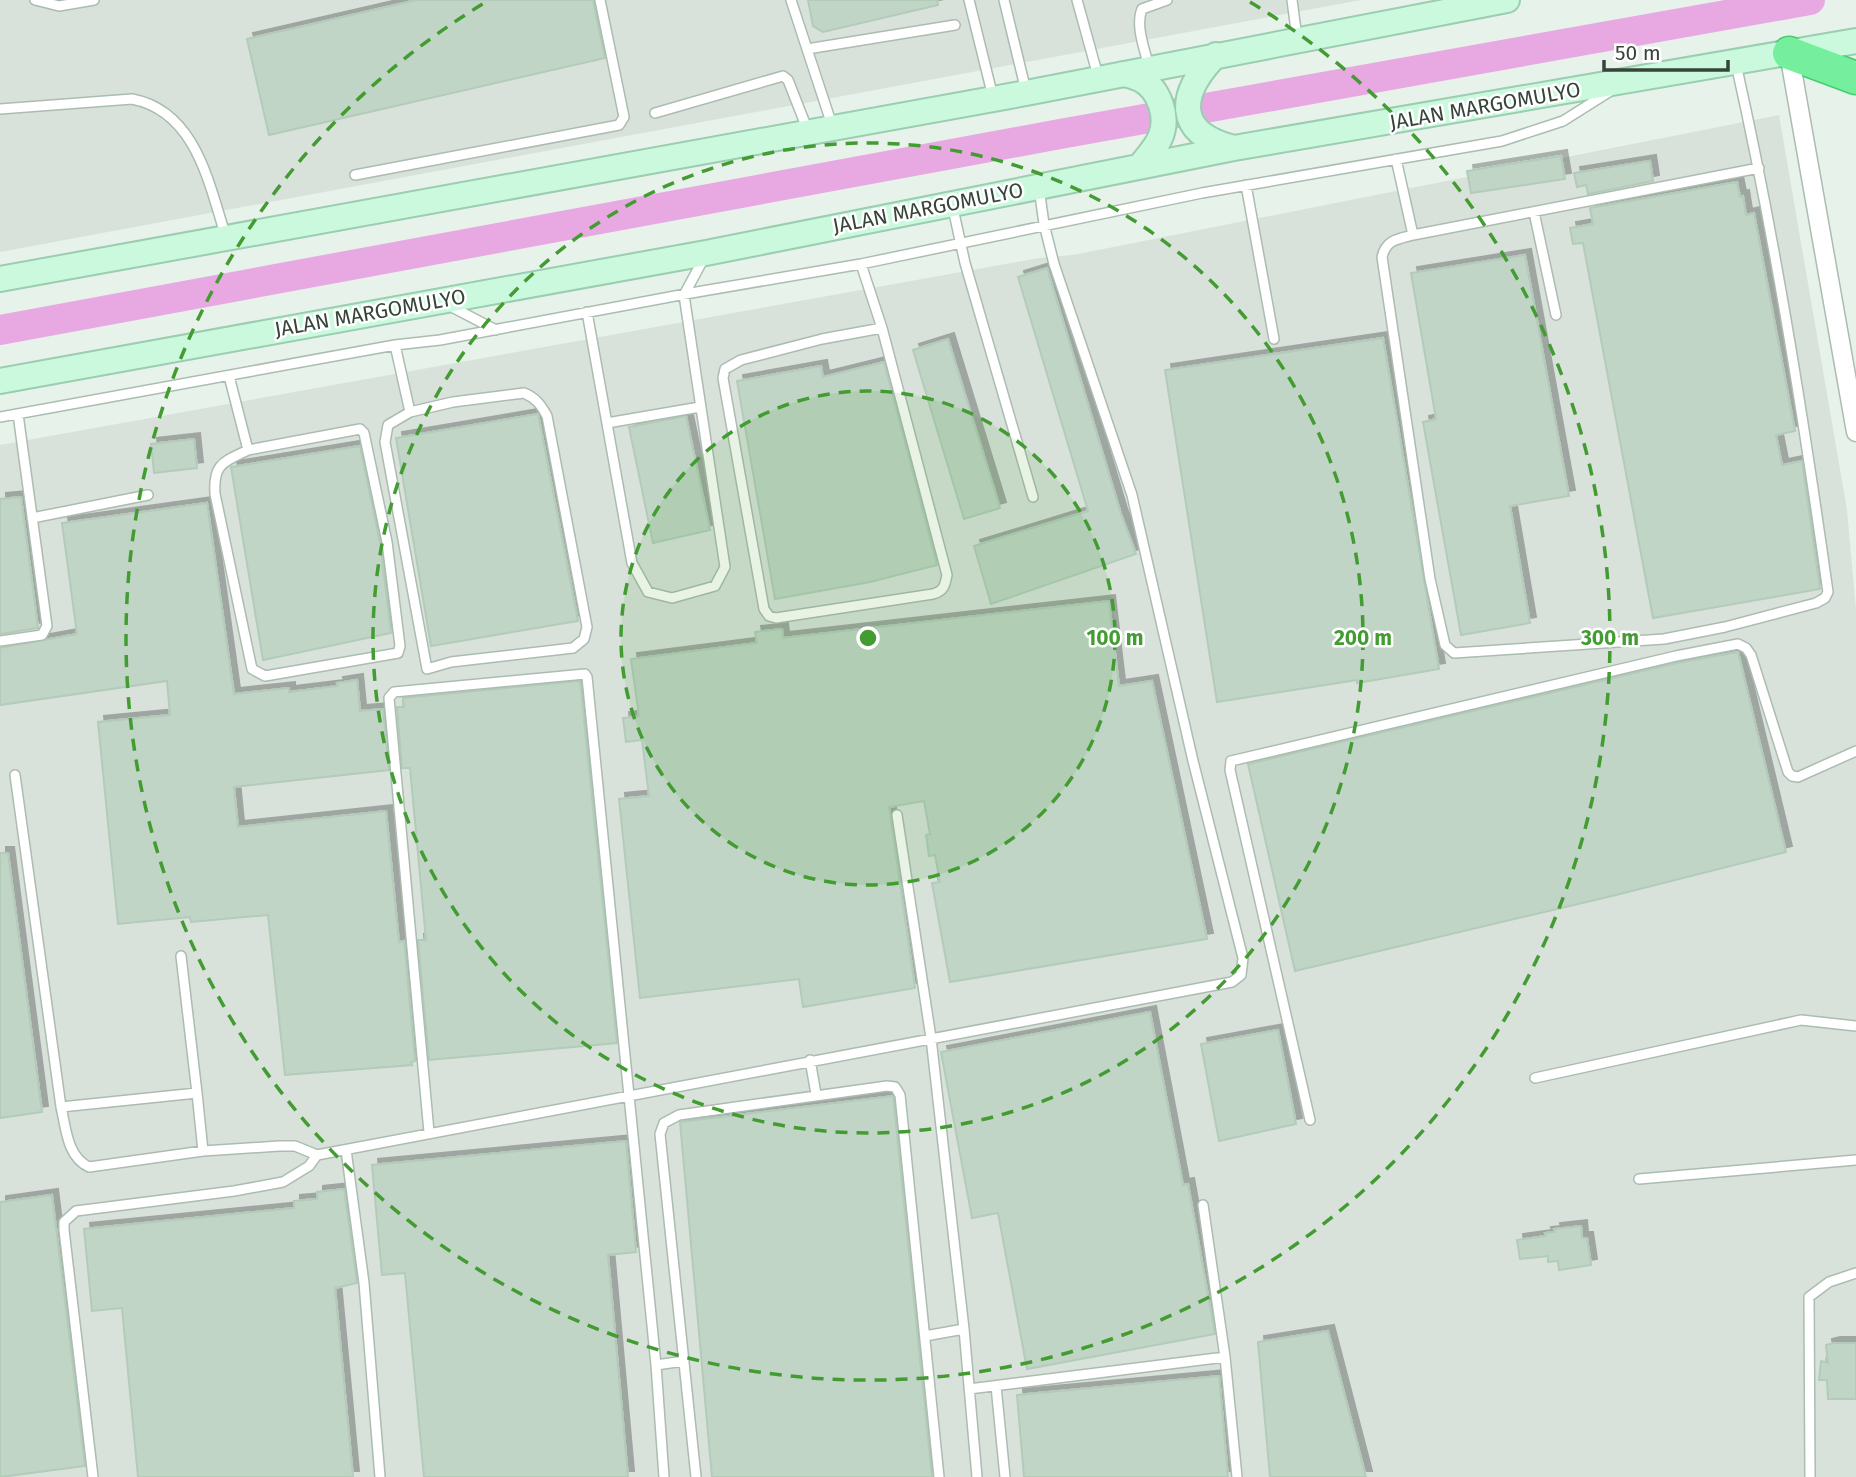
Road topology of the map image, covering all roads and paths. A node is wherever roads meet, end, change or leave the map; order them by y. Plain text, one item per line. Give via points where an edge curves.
1 (35, 0) edge
2 (93, 0) edge
3 (600, 0) edge
4 (792, 0) edge
5 (969, 0) edge
6 (1004, 0) edge
7 (1077, 0) edge
8 (1167, 0) edge
9 (1292, 0) edge
10 (1507, 0) edge
11 (1477, 3) edge
12 (1448, 6) edge
13 (955, 25) dead end
14 (1297, 39) junction
15 (1856, 41) edge
16 (807, 49) junction
17 (1789, 53) junction
18 (1210, 62) junction
19 (1736, 63) junction
20 (1138, 74) junction
21 (1098, 78) junction
22 (1856, 78) edge
23 (1625, 82) junction
24 (1026, 93) junction
25 (993, 98) junction
26 (0, 109) edge
27 (655, 113) dead end
28 (820, 129) junction
29 (1225, 146) junction
30 (1396, 159) junction
31 (1144, 162) junction
32 (1759, 168) junction
33 (355, 175) dead end
34 (1246, 185) junction
35 (1039, 186) junction
36 (952, 203) junction
37 (1534, 212) junction
38 (1044, 224) junction
39 (1413, 235) junction
40 (226, 239) junction
41 (961, 244) junction
42 (706, 253) junction
43 (861, 264) junction
44 (0, 279) edge
45 (684, 295) junction
46 (437, 300) junction
47 (587, 312) junction
48 (1556, 315) dead end
49 (882, 328) junction
50 (496, 330) junction
51 (1273, 339) dead end
52 (395, 345) junction
53 (229, 376) junction
54 (0, 381) edge
55 (700, 407) junction
56 (410, 412) junction
57 (18, 414) junction
58 (0, 417) edge
59 (607, 423) junction
60 (1856, 432) edge
61 (248, 450) junction
62 (148, 495) dead end
63 (1033, 496) dead end
64 (32, 518) junction
65 (0, 641) edge
66 (1856, 751) edge
67 (15, 775) dead end
68 (897, 816) dead end
69 (181, 956) dead end
70 (1856, 1026) edge
71 (931, 1038) junction
72 (810, 1060) junction
73 (1535, 1078) dead end
74 (197, 1093) junction
75 (816, 1094) junction
76 (628, 1097) junction
77 (61, 1107) junction
78 (1310, 1120) dead end
79 (429, 1132) junction
80 (346, 1150) junction
81 (203, 1151) junction
82 (317, 1155) junction
83 (1856, 1160) edge
84 (1639, 1179) dead end
85 (1203, 1205) dead end
86 (1856, 1273) edge
87 (964, 1329) junction
88 (925, 1336) junction
89 (1225, 1357) junction
90 (684, 1362) junction
91 (656, 1365) junction
92 (996, 1386) junction
93 (969, 1389) junction
94 (93, 1477) edge
95 (380, 1477) edge
96 (664, 1477) edge
97 (696, 1477) edge
98 (939, 1477) edge
99 (977, 1477) edge
100 (1005, 1477) edge
101 (1237, 1477) edge
102 (1810, 1477) edge

1 - 2 lane via 59,6
3 - 33 lane via 624,117 620,125
4 - 16 lane
5 - 25 lane
6 - 24 lane
7 - 21 lane
8 - 20 lane via 1140,13
9 - 14 lane
10 - 11 main road
11 - 12 main road
12 - 14 main road
13 - 16 lane
14 - 18 main road
15 - 17 main road, JALAN MARGOMULYO
16 - 28 lane
17 - 19 main road, JALAN MARGOMULYO
17 - 22 highway
17 - 60 street
18 - 20 main road
18 - 29 main road via 1189,92 1190,112 1198,132
19 - 23 main road, JALAN MARGOMULYO
19 - 32 lane
20 - 21 main road
20 - 31 main road via 1157,96 1163,114 1161,136
21 - 24 main road
23 - 29 main road, JALAN MARGOMULYO
23 - 30 lane via 1563,121 1502,141
24 - 25 main road
25 - 28 main road
26 - 40 lane via 132,99 150,102 171,117 201,159
27 - 28 lane via 783,76
28 - 40 main road
29 - 31 main road, JALAN MARGOMULYO
30 - 34 lane
30 - 39 lane
31 - 35 main road, JALAN MARGOMULYO
32 - 37 lane
32 - 39 lane via 1828,592 1816,603 1664,639 1454,653 1444,645 1382,257 1393,240
34 - 38 lane
34 - 51 lane
35 - 36 main road, JALAN MARGOMULYO
35 - 38 lane
36 - 41 lane
36 - 42 main road, JALAN MARGOMULYO
37 - 39 lane
37 - 48 lane
38 - 41 lane
38 - 71 lane via 1132,495 1243,958 1241,975 1232,982
40 - 44 main road
41 - 43 lane
41 - 63 lane
42 - 45 lane
42 - 46 main road, JALAN MARGOMULYO
43 - 45 lane
43 - 49 lane
45 - 47 lane
45 - 55 lane
46 - 50 lane
46 - 54 main road, JALAN MARGOMULYO
47 - 50 lane
47 - 59 lane
49 - 49 lane via 947,575 945,585 933,594 769,616 764,609 725,369 741,360 821,339
50 - 52 lane
52 - 53 lane
52 - 56 lane
53 - 57 lane
53 - 61 lane
55 - 59 lane
55 - 59 lane via 725,567 715,586 671,598 648,592 632,563
56 - 56 lane via 524,393 541,405 547,416 587,627 584,639 572,648 427,669 385,442 388,425
57 - 58 lane
57 - 64 lane
61 - 61 lane via 223,463 214,479 251,669 265,676 398,653 387,542 364,433 360,429
62 - 64 lane
64 - 65 lane via 47,626 42,635
66 - 78 lane via 1792,776 1751,655 1738,644 1231,761
67 - 77 lane
68 - 71 lane
69 - 74 lane
70 - 73 lane via 1801,1020
71 - 72 lane
71 - 87 lane
72 - 75 lane
72 - 76 lane
74 - 77 lane
74 - 81 lane
75 - 88 lane via 887,1086 895,1087 900,1095
75 - 90 lane via 678,1115 664,1124 660,1134
76 - 79 lane
76 - 79 lane via 587,677 394,692 389,698
76 - 91 lane
77 - 81 lane via 72,1151 89,1167
79 - 80 lane
80 - 82 lane
80 - 95 lane via 364,1283
81 - 82 lane via 295,1146
82 - 94 lane via 309,1166 283,1182 76,1211 64,1222
83 - 84 lane
85 - 89 lane
86 - 102 lane via 1829,1282 1809,1297
87 - 88 lane
87 - 93 lane
88 - 98 lane
89 - 92 lane
89 - 101 lane
90 - 91 lane
90 - 97 lane
91 - 96 lane
92 - 93 lane
92 - 100 lane
93 - 99 lane

